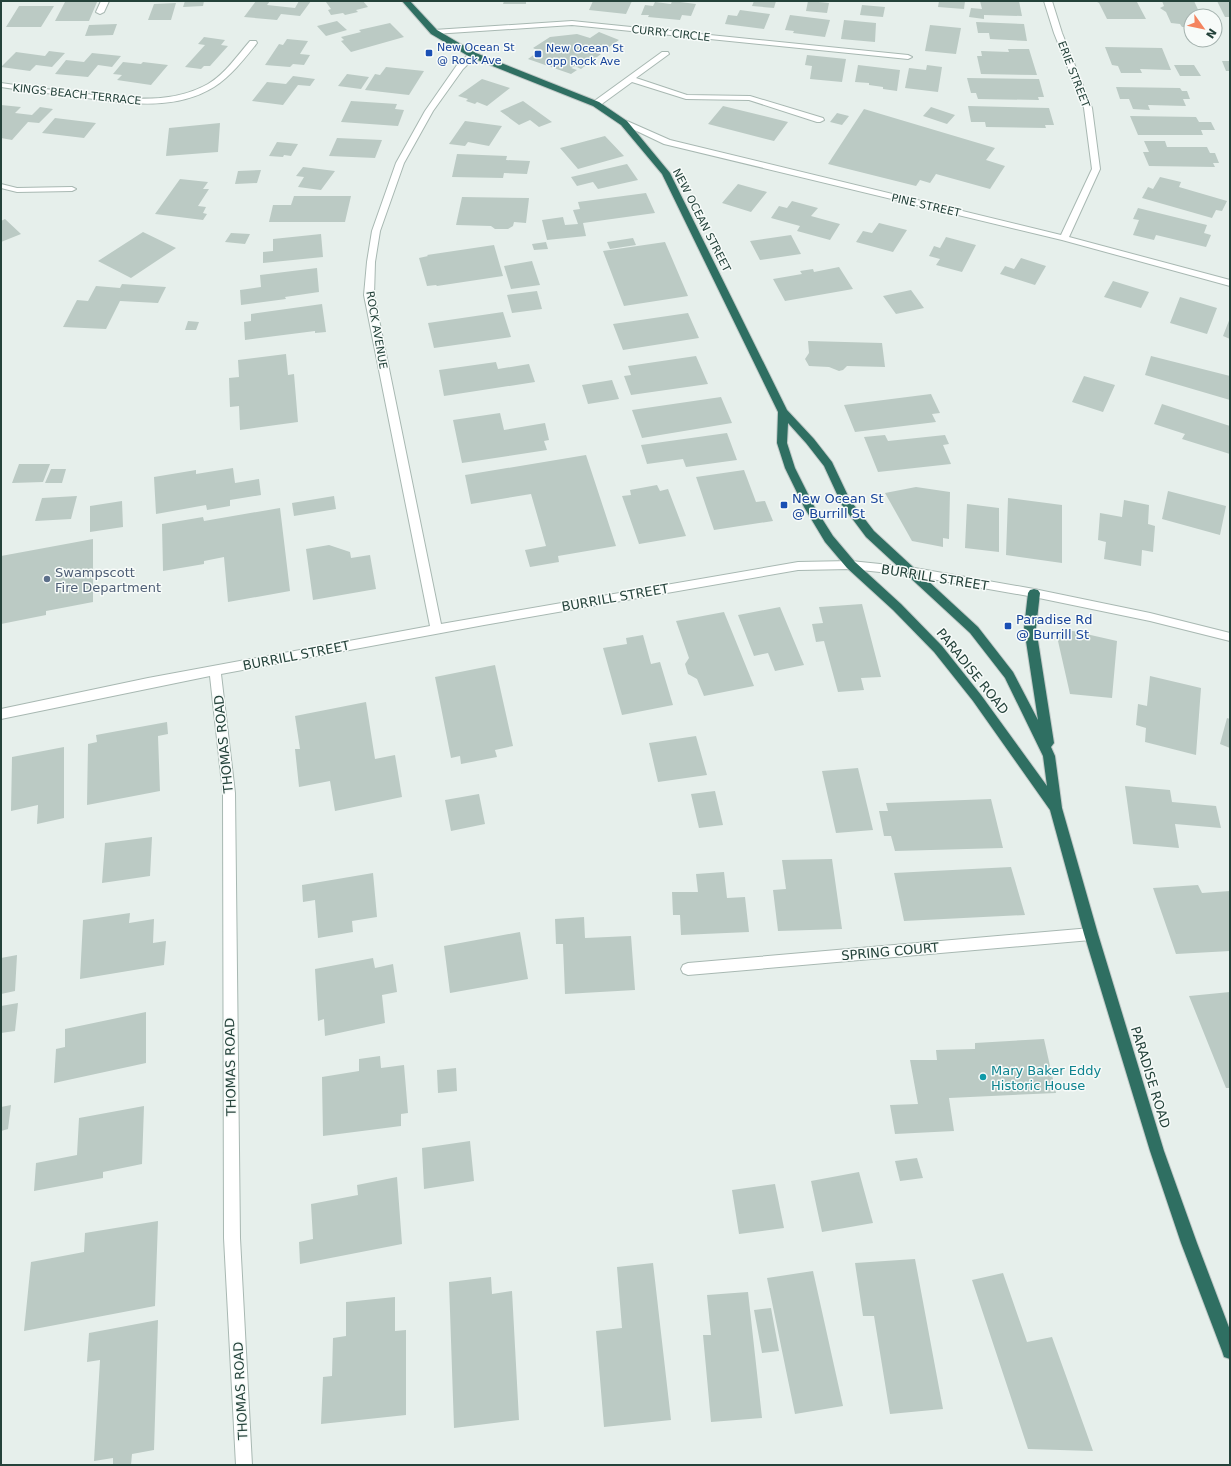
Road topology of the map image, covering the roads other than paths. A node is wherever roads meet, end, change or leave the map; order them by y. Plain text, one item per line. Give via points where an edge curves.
1 (105, 1) edge
2 (406, 1) edge
3 (1048, 1) edge
4 (100, 12) dead end
5 (434, 32) junction
6 (253, 43) dead end
7 (665, 54) dead end
8 (473, 55) junction
9 (908, 57) dead end
10 (631, 79) junction
11 (1, 85) edge
12 (596, 104) junction
13 (820, 120) dead end
14 (624, 123) junction
15 (1, 186) edge
16 (72, 189) dead end
17 (1064, 238) junction
18 (1230, 283) edge
19 (783, 412) junction
20 (851, 565) junction
21 (909, 571) junction
22 (1034, 594) junction
23 (436, 628) junction
24 (1230, 637) edge
25 (215, 670) junction
26 (1, 714) edge
27 (1049, 756) junction
28 (1056, 808) junction
29 (1091, 934) junction
30 (688, 969) dead end
31 (1230, 1350) edge
32 (244, 1465) edge

1 - 4 street
2 - 5 highway, NEW OCEAN STREET
3 - 17 street, ERIE STREET via 1088,108 1096,170
5 - 8 highway, NEW OCEAN STREET
5 - 9 street, CURRY CIRCLE via 572,23
6 - 11 street, KINGS BEACH TERRACE via 225,75 211,85 195,93 170,100 123,100
7 - 10 street
8 - 12 highway, NEW OCEAN STREET
8 - 23 street, ROCK AVENUE via 460,67 429,111 400,163 376,231 371,262 369,295
10 - 12 street
10 - 13 street via 686,97 750,98
12 - 14 highway, NEW OCEAN STREET
14 - 17 street, PINE STREET via 667,142
14 - 19 highway, NEW OCEAN STREET via 666,174
15 - 16 street via 17,190
17 - 18 street, PINE STREET
19 - 20 highway, NEW OCEAN STREET via 782,443 790,468 809,507 829,539
19 - 21 highway, NEW OCEAN STREET via 828,465 846,502 870,534
20 - 21 street, BURRILL STREET
20 - 23 street, BURRILL STREET via 798,566
20 - 28 highway, PARADISE ROAD via 938,649 977,698
21 - 22 street, BURRILL STREET
21 - 27 highway, PARADISE ROAD via 974,630 1004,670 1033,720
22 - 24 street, BURRILL STREET via 1150,617
22 - 27 highway via 1030,628
23 - 25 street, BURRILL STREET
25 - 26 street, BURRILL STREET
25 - 32 street, THOMAS ROAD via 229,793 232,1238
27 - 28 highway, PARADISE ROAD
28 - 29 highway, PARADISE ROAD
29 - 30 street, SPRING COURT
29 - 31 highway, PARADISE ROAD via 1157,1151

